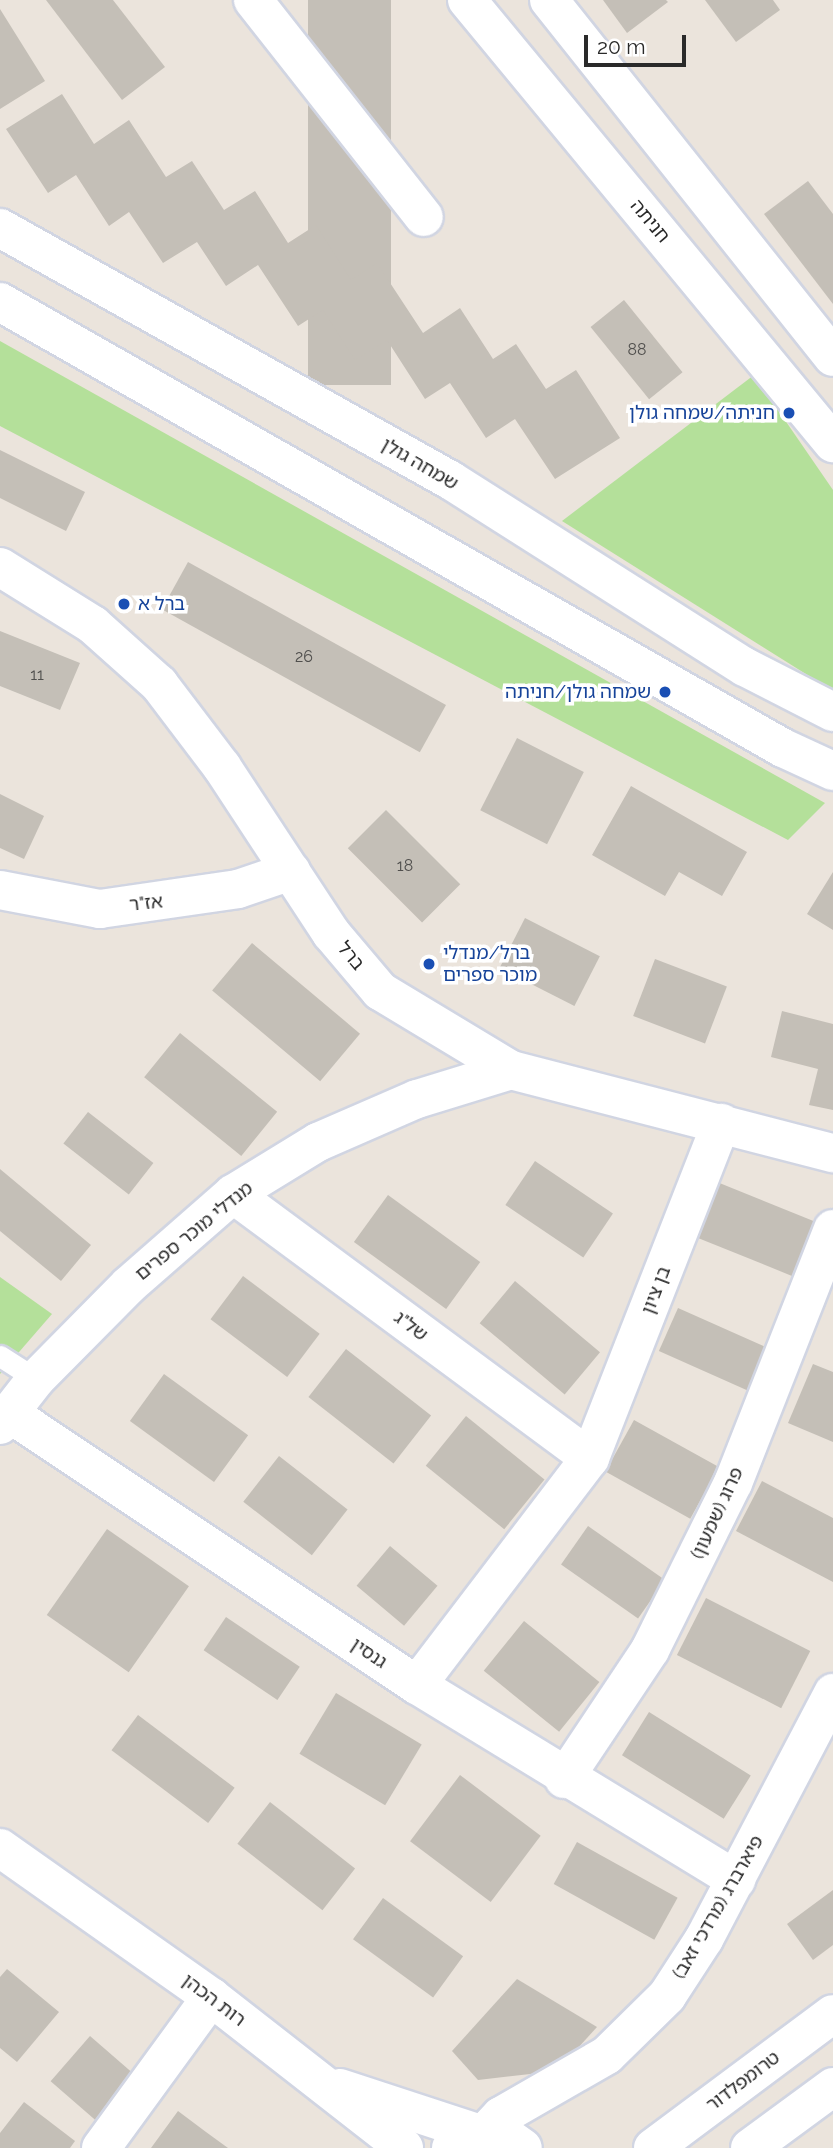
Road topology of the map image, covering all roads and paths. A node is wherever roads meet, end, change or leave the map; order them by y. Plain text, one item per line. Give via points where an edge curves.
1 (253, 0) edge
2 (467, 0) edge
3 (549, 0) edge
4 (424, 217) dead end
5 (0, 228) edge
6 (0, 302) edge
7 (833, 357) edge
8 (833, 443) edge
9 (0, 567) edge
10 (833, 712) edge
11 (833, 771) edge
12 (291, 871) junction
13 (0, 890) edge
14 (511, 1070) junction
15 (721, 1123) junction
16 (833, 1153) edge
17 (233, 1194) junction
18 (833, 1228) edge
19 (0, 1356) edge
20 (36, 1379) junction
21 (5, 1419) edge
22 (590, 1458) junction
23 (417, 1685) junction
24 (833, 1693) edge
25 (564, 1779) junction
26 (9, 1854) edge
27 (736, 1880) junction
28 (211, 1997) junction
29 (833, 2014) edge
30 (318, 2081) junction
31 (833, 2087) edge
32 (467, 2141) edge
33 (102, 2148) edge
34 (404, 2148) edge
35 (523, 2148) edge
36 (653, 2148) edge
37 (750, 2148) edge

1 - 4 street
2 - 8 street, חניתה
3 - 7 street
5 - 10 street, שמחה גולן via 450,480 745,667
6 - 11 street via 783,748
9 - 12 street, ברל via 93,625 159,684
12 - 13 street, אז"ר via 238,889 100,908
12 - 14 street, ברל via 331,933 380,991
14 - 15 street, ברל
14 - 17 street, מנדלי מוכר ספרים via 417,1100 318,1142
15 - 16 street, ברל
15 - 22 street, בן ציון
17 - 20 street, מנדלי מוכר ספרים via 129,1285
17 - 22 street, של"ג
18 - 25 street, פרוג (שמעון) via 733,1483 650,1650
19 - 20 lane
20 - 21 street, מנדלי מוכר ספרים
21 - 23 street, גנסין
22 - 23 street, בן ציון
23 - 25 street, גנסין
24 - 27 street, פיארברג (מרדכי זאב)
25 - 27 street, גנסין
26 - 28 street, רות הכהן
27 - 32 street, פיארברג (מרדכי זאב) via 704,1939 640,2026 607,2055 501,2116
28 - 30 street, רות הכהן
28 - 33 street
29 - 36 street, טרומפלדור
30 - 32 street
30 - 34 street, רות הכהן
31 - 37 street
32 - 35 street via 509,2138

